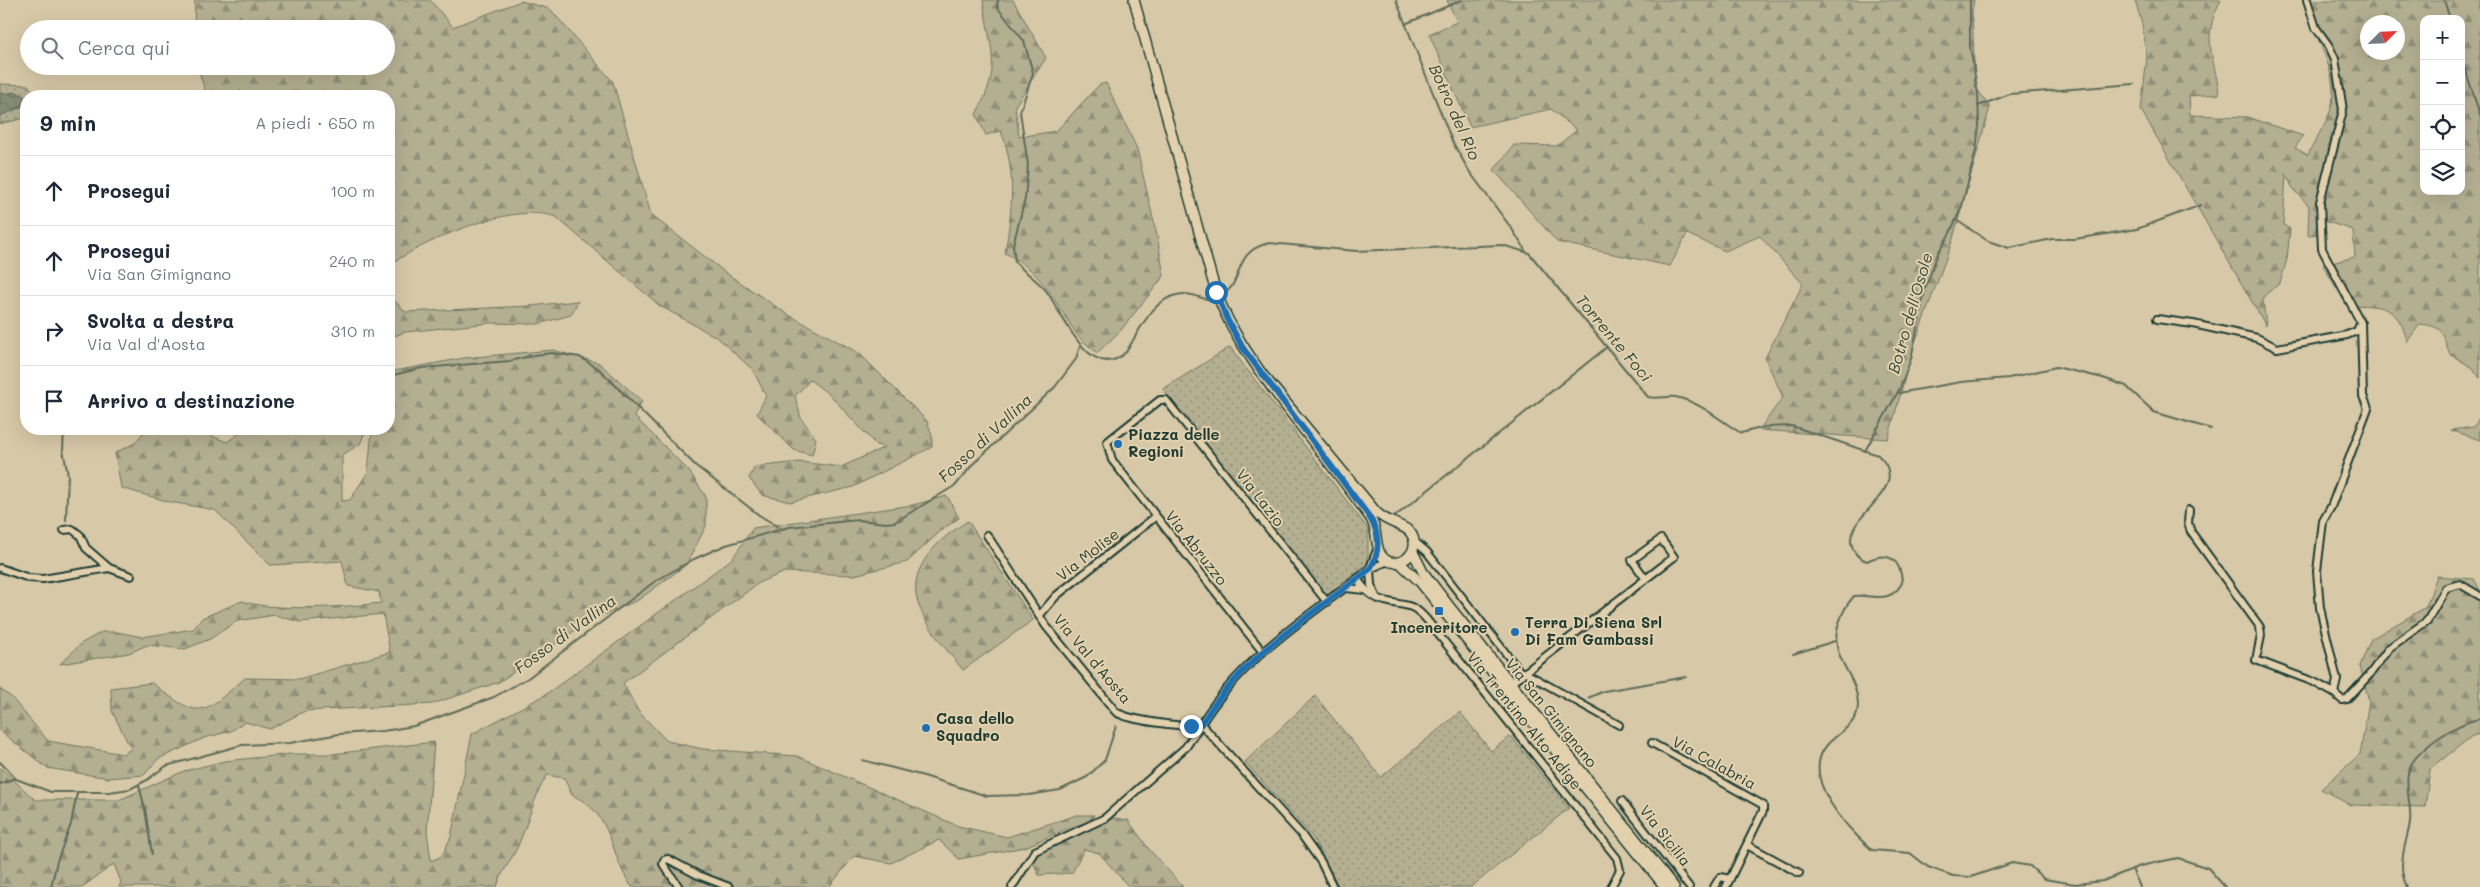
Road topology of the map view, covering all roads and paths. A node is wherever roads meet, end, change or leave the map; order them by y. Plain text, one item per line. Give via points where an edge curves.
1 (1134, 0) edge
2 (2308, 0) edge
3 (2157, 319) dead end
4 (2361, 323) junction
5 (1258, 369) junction
6 (1112, 460) joint
7 (2189, 510) dead end
8 (1156, 517) junction
9 (1395, 526) junction
10 (64, 530) dead end
11 (987, 535) dead end
12 (1414, 541) junction
13 (1378, 543) junction
14 (1413, 552) junction
15 (1388, 561) junction
16 (1400, 562) junction
17 (0, 568) edge
18 (109, 568) junction
19 (1370, 569) junction
20 (131, 576) dead end
21 (1359, 578) junction
22 (1646, 578) junction
23 (1371, 585) junction
24 (1346, 588) junction
25 (1365, 590) junction
26 (2480, 596) edge
27 (1377, 598) junction
28 (1327, 602) junction
29 (1040, 616) junction
30 (1262, 651) junction
31 (1523, 673) junction
32 (1510, 684) junction
33 (2334, 693) junction
34 (1201, 724) junction
35 (1619, 725) dead end
36 (1652, 743) dead end
37 (1622, 801) dead end
38 (1747, 845) junction
39 (1799, 873) dead end
40 (1730, 879) junction
41 (679, 887) edge
42 (729, 887) edge
43 (1012, 887) edge
44 (1333, 887) edge
45 (1611, 887) edge
46 (1665, 887) edge
47 (1674, 887) edge
48 (1689, 887) edge
49 (1714, 887) edge
50 (1726, 887) edge

1 - 5 main road via 1214,286 1239,342
2 - 4 street via 2316,28 2335,59 2343,110 2320,202 2322,249
3 - 4 street via 2257,338 2277,348 2347,335 2357,330
4 - 33 street via 2363,396 2368,408 2323,521 2317,558 2320,608 2337,680
5 - 9 main road via 1377,513
5 - 13 main road via 1368,515
6 - 8 street, Via Abruzzo
6 - 28 street, Via Lazio via 1108,441 1160,400 1166,400
7 - 33 street via 2188,523 2192,532 2260,627 2256,660
8 - 29 street, Via Molise via 1056,596
8 - 30 street, Via Abruzzo
9 - 12 main road via 1408,530
9 - 13 main road via 1383,531
10 - 18 street via 72,529 80,535 86,548
11 - 29 street, Via Val d'Aosta
12 - 14 main road
12 - 31 street via 1427,552
13 - 15 main road via 1381,555
13 - 19 street
14 - 16 main road
14 - 32 main road, Via San Gimignano via 1426,576
15 - 16 main road
15 - 19 street
16 - 46 main road, Via San Gimignano via 1420,582
17 - 18 street via 43,580
18 - 20 street
19 - 21 street
19 - 23 street
21 - 23 street
21 - 24 street
21 - 25 street, Via Trentino Alto Adige
22 - 22 street via 1674,557 1661,539 1632,560
22 - 31 street
23 - 27 street
24 - 25 street, Via Trentino Alto Adige
24 - 28 street
25 - 27 street, Via Trentino Alto Adige
26 - 33 street via 2460,584 2446,588 2426,621 2388,648 2347,699 2342,700
27 - 45 street, Via Trentino Alto Adige via 1411,606 1427,620 1616,856 1620,870
28 - 30 street
29 - 34 street, Via Val d'Aosta via 1118,713 1188,726
30 - 34 street via 1220,696
31 - 32 street
31 - 35 street
32 - 47 main road, Via San Gimignano
34 - 43 street via 1186,747 1106,818 1035,851
34 - 44 street via 1301,834
36 - 38 street, Via Calabria via 1762,803 1764,811
37 - 48 street, Via Sicilia
38 - 39 street
38 - 40 street, Via Calabria
40 - 49 street via 1721,876
40 - 50 street, Via Calabria
41 - 42 street via 667,872 664,860

